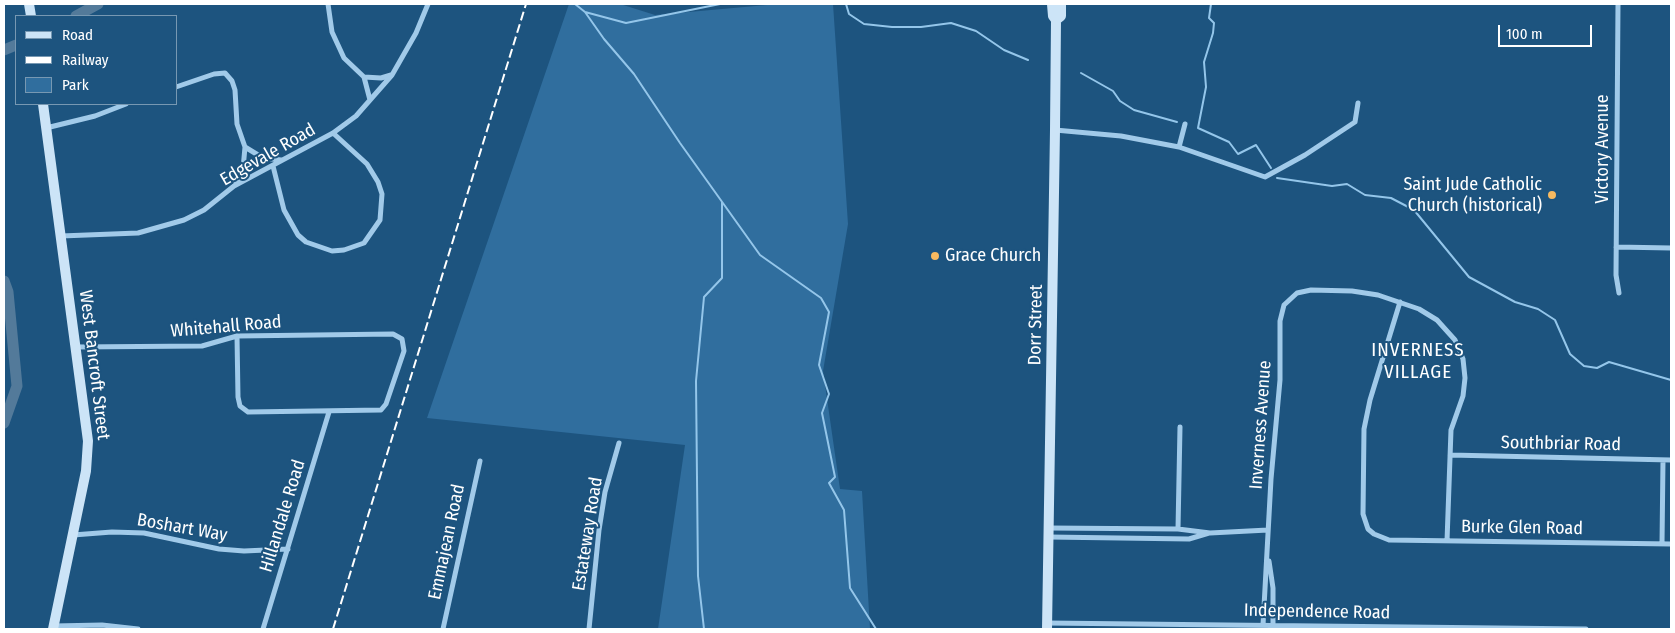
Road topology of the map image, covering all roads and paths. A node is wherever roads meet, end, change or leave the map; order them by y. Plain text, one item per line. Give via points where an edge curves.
1 (328, 4) edge
2 (428, 4) edge
3 (1052, 4) edge
4 (1061, 4) edge
5 (1618, 4) edge
6 (1056, 20) junction
7 (392, 75) junction
8 (364, 78) junction
9 (178, 86) edge
10 (370, 100) junction
11 (1358, 103) dead end
12 (42, 105) edge
13 (123, 105) edge
14 (1185, 124) dead end
15 (46, 128) junction
16 (1055, 130) junction
17 (334, 133) junction
18 (245, 147) junction
19 (1179, 147) junction
20 (287, 159) junction
21 (273, 166) junction
22 (234, 186) junction
23 (61, 236) junction
24 (1616, 247) junction
25 (1671, 248) edge
26 (1619, 293) dead end
27 (1400, 302) junction
28 (237, 336) junction
29 (76, 347) junction
30 (329, 412) junction
31 (1180, 427) dead end
32 (619, 444) dead end
33 (1450, 455) junction
34 (1663, 460) junction
35 (1671, 460) edge
36 (480, 461) dead end
37 (1175, 529) junction
38 (1186, 530) junction
39 (1268, 530) junction
40 (1049, 533) junction
41 (1210, 533) junction
42 (72, 535) junction
43 (1172, 539) junction
44 (1186, 539) junction
45 (1447, 540) junction
46 (1662, 544) junction
47 (1671, 544) edge
48 (288, 549) junction
49 (1268, 555) junction
50 (1047, 626) edge
51 (1268, 626) edge
52 (1071, 627) edge
53 (54, 628) edge
54 (1422, 628) edge
55 (138, 629) edge
56 (263, 629) edge
57 (443, 629) edge
58 (589, 629) edge
59 (1586, 629) edge

1 - 8 street via 332,32 340,50
2 - 7 street, Edgevale Road
3 - 6 main road, Dorr Street via 1052,16
4 - 6 main road, Dorr Street via 1061,16
5 - 24 street, Victory Avenue
6 - 16 main road, Dorr Street
7 - 8 street
7 - 10 street, Edgevale Road
8 - 10 street
9 - 18 street via 225,73 235,90 235,114
10 - 17 street, Edgevale Road
11 - 19 street via 1356,122 1265,178
12 - 15 main road, West Bancroft Street
13 - 15 street
14 - 19 street
15 - 23 main road, West Bancroft Street
16 - 19 street via 1121,136
16 - 40 main road, Dorr Street
17 - 20 street, Edgevale Road
17 - 21 street via 367,164 382,194 380,220 364,243 332,251 306,242 298,235 284,210
18 - 20 street via 264,158
18 - 22 street via 244,169
20 - 21 street, Edgevale Road
21 - 22 street, Edgevale Road
22 - 23 street, Edgevale Road via 204,210 162,228 138,233
23 - 29 main road, West Bancroft Street
24 - 25 street
24 - 26 street, Victory Avenue
27 - 33 street via 1437,320 1455,340 1463,359 1463,396 1451,430
27 - 39 street, Inverness Avenue via 1378,294 1311,290 1297,293 1284,305 1280,321 1280,380
27 - 45 street, Burke Glen Road via 1364,429 1363,514 1368,528 1389,540
28 - 29 street, Whitehall Road via 202,346
28 - 30 street via 238,397 244,410
28 - 30 street, Whitehall Road via 396,334 402,338 404,351 381,410
29 - 42 main road, West Bancroft Street via 88,454
30 - 48 street, Hillandale Road
31 - 37 street
32 - 58 street, Estateway Road via 605,492
33 - 34 street, Southbriar Road
33 - 45 street
34 - 35 street, Southbriar Road
34 - 46 street
36 - 57 street, Emmajean Road
37 - 38 street
37 - 40 street
37 - 43 street
38 - 41 street
38 - 44 street
39 - 41 street
39 - 49 street, Inverness Avenue
40 - 43 street
40 - 50 main road, Dorr Street
41 - 44 street
42 - 48 street, Boshart Way via 144,533 219,549
42 - 53 main road, West Bancroft Street
43 - 44 street
45 - 46 street, Burke Glen Road
46 - 47 street, Burke Glen Road
48 - 56 street, Hillandale Road
49 - 51 street, Inverness Avenue via 1264,587
49 - 51 street, Inverness Avenue via 1273,588
50 - 52 street, Independence Road
51 - 52 street, Independence Road
51 - 54 street, Independence Road
53 - 55 street via 102,625
54 - 59 street, Independence Road

